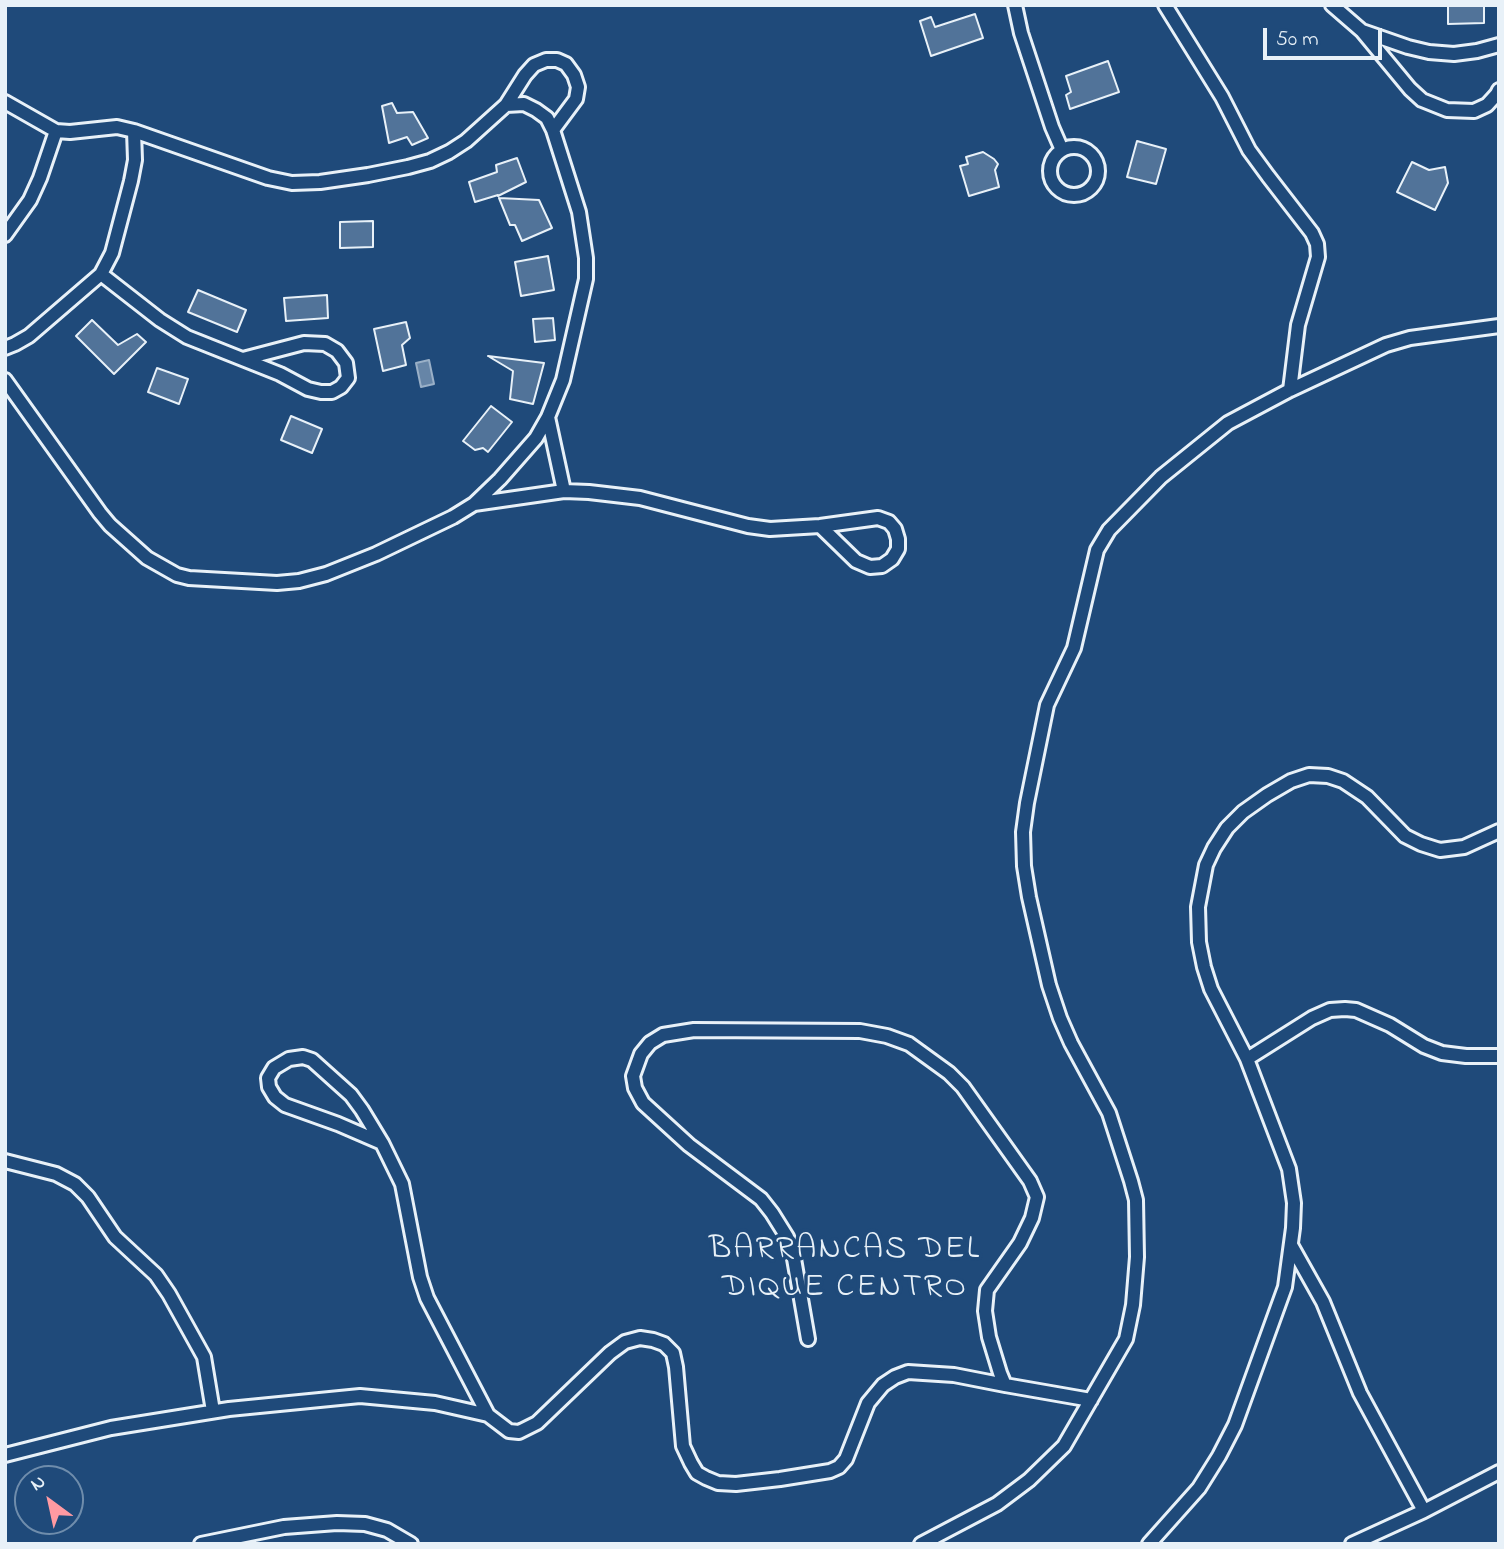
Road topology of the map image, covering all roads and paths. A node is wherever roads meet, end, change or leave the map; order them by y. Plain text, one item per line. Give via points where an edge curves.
1 (1015, 5) edge
2 (1165, 5) edge
3 (1332, 5) edge
4 (1362, 31) junction
5 (1499, 45) edge
6 (1499, 89) edge
7 (5, 102) edge
8 (506, 105) junction
9 (553, 130) junction
10 (57, 131) junction
11 (134, 131) junction
12 (1062, 150) dead end
13 (5, 235) edge
14 (101, 274) junction
15 (1499, 326) edge
16 (5, 348) edge
17 (243, 359) junction
18 (5, 380) edge
19 (1290, 390) junction
20 (548, 417) junction
21 (564, 491) junction
22 (474, 504) junction
23 (820, 526) junction
24 (1499, 831) edge
25 (1499, 1056) edge
26 (1247, 1059) junction
27 (382, 1143) junction
28 (5, 1161) edge
29 (1290, 1244) junction
30 (808, 1339) dead end
31 (1005, 1385) junction
32 (1091, 1400) junction
33 (214, 1411) junction
34 (488, 1415) junction
35 (5, 1455) edge
36 (1499, 1472) edge
37 (1424, 1511) junction
38 (201, 1544) edge
39 (411, 1544) edge
40 (921, 1544) edge
41 (1149, 1544) edge
42 (1352, 1544) edge

1 - 12 street
2 - 19 street via 1249,150 1317,244 1318,257 1298,325
3 - 4 street
4 - 5 street via 1408,47 1454,54
4 - 6 street via 1422,100 1447,110 1474,111 1487,105
7 - 10 street
8 - 9 street via 524,104 536,110
8 - 9 street via 534,65 546,60 566,64 578,87 576,99
8 - 11 street via 480,131 430,160 320,182 268,178
9 - 20 street via 579,212 586,279 563,380
10 - 11 street via 117,127
10 - 13 street via 30,200
11 - 14 street via 131,181 112,253
14 - 16 street via 29,336
14 - 17 street via 187,337
15 - 19 street via 1386,345
17 - 17 street via 321,392 332,392 348,378 346,363 325,344 304,343
18 - 22 street via 110,525 147,558 177,575 299,581 376,554
19 - 32 street via 1228,423 1161,478 1109,530 1097,550 1074,648 1047,705 1034,769 1023,832 1024,866 1049,985 1071,1043 1109,1113 1136,1200 1137,1257 1126,1339
20 - 21 street
20 - 22 street via 520,458
21 - 22 street
21 - 23 street via 639,498 747,526
23 - 23 street via 878,518 895,529 898,549 882,566 870,567 856,561
24 - 26 street via 1464,847 1440,850 1421,844 1405,836 1367,797 1328,776 1309,775 1291,781 1243,812 1227,828 1206,864 1198,907 1199,942 1211,989
25 - 26 street via 1441,1053 1390,1025 1345,1009 1312,1018
26 - 29 street via 1289,1169 1294,1203
27 - 27 street via 351,1095 312,1060 289,1059 274,1068 268,1078 270,1087 285,1105
27 - 34 street via 402,1184 427,1298
28 - 33 street via 56,1174 75,1184 115,1237 156,1275 204,1357
29 - 37 street via 1323,1302 1360,1393
29 - 41 street via 1284,1287 1235,1425 1199,1488
30 - 31 street via 793,1253 772,1213 761,1199 689,1145 643,1103 635,1088 633,1076 641,1054 663,1035 694,1030 860,1031 909,1044 963,1087 1037,1197 1020,1243 987,1290 989,1337
31 - 32 street
31 - 34 street via 908,1372 883,1385 868,1403 839,1467 736,1484 706,1478 691,1464 683,1446 673,1353 653,1340 625,1342 537,1423 520,1432 509,1432
32 - 40 street via 1064,1446 1028,1480 997,1504
33 - 34 street via 360,1396 435,1403
33 - 35 street via 111,1428
36 - 37 street
37 - 42 street
38 - 39 street via 284,1527 337,1523 387,1530

